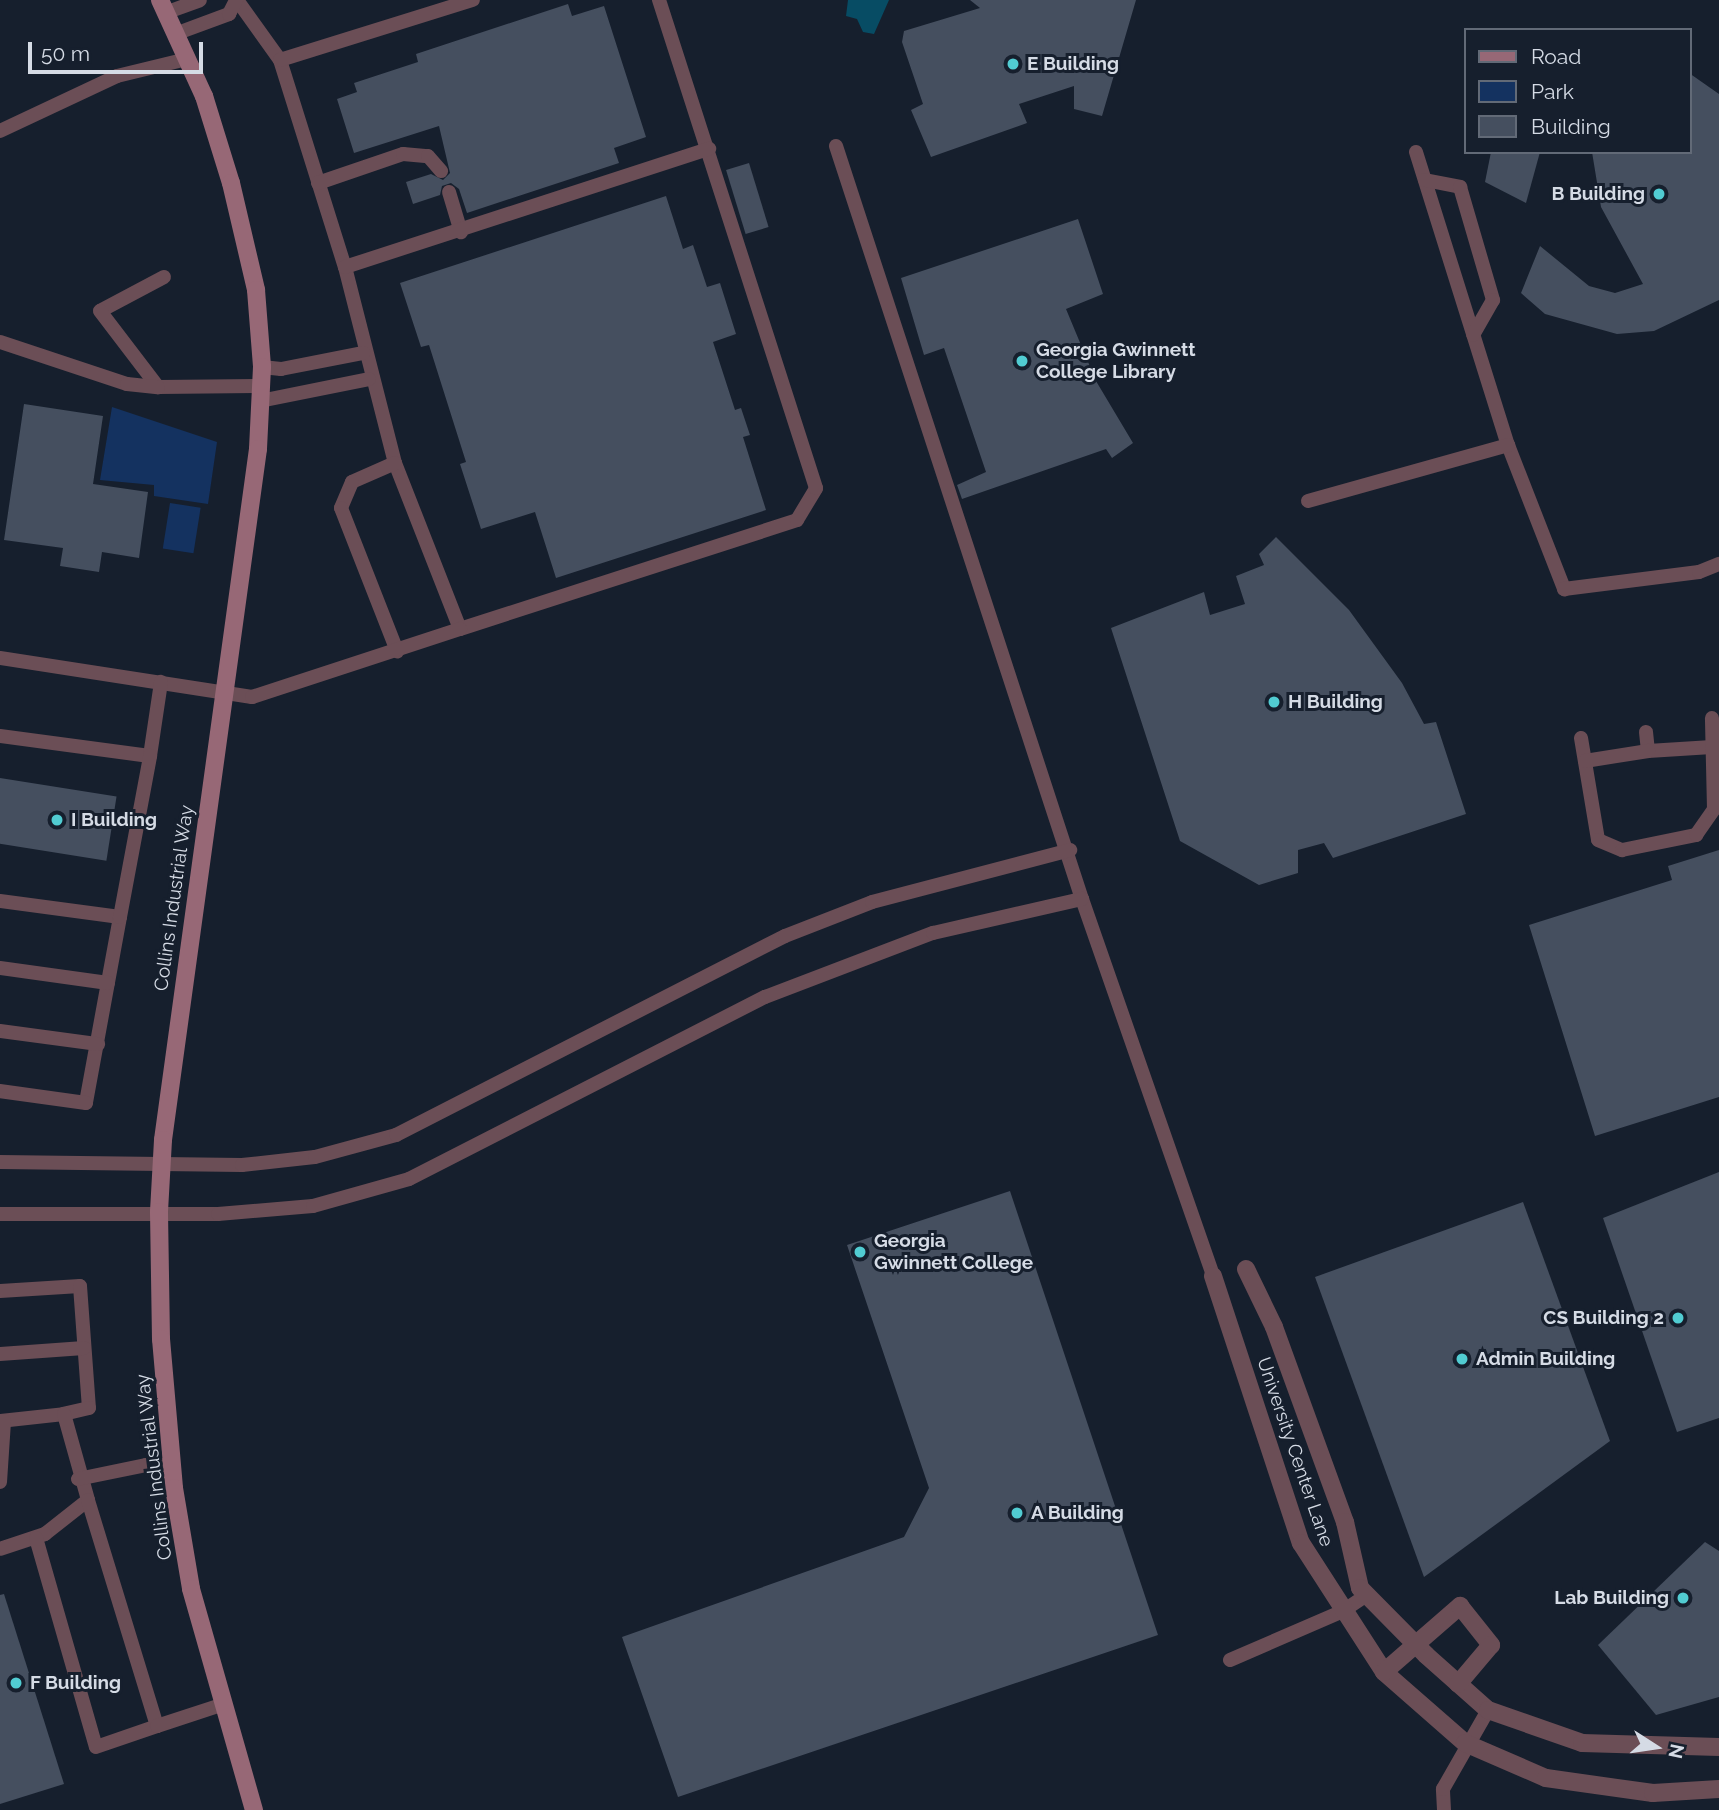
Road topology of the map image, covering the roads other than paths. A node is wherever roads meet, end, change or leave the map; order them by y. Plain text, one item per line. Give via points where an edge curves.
1 (200, 0) edge
2 (237, 0) edge
3 (472, 0) edge
4 (659, 0) edge
5 (163, 6) edge
6 (175, 34) junction
7 (187, 59) junction
8 (280, 60) junction
9 (0, 131) edge
10 (836, 146) dead end
11 (709, 149) junction
12 (1416, 152) dead end
13 (441, 171) dead end
14 (1425, 180) junction
15 (318, 183) junction
16 (449, 192) dead end
17 (461, 232) junction
18 (345, 267) junction
19 (164, 277) dead end
20 (1473, 335) junction
21 (0, 342) edge
22 (363, 353) junction
23 (369, 379) junction
24 (261, 385) junction
25 (158, 387) junction
26 (1508, 445) junction
27 (395, 463) junction
28 (1308, 501) dead end
29 (1719, 564) edge
30 (460, 629) junction
31 (397, 651) junction
32 (0, 659) edge
33 (161, 682) junction
34 (223, 692) junction
35 (1712, 718) dead end
36 (1646, 732) dead end
37 (0, 736) edge
38 (1580, 738) dead end
39 (1712, 747) junction
40 (1648, 751) junction
41 (150, 756) junction
42 (1585, 761) junction
43 (1070, 850) junction
44 (1082, 899) junction
45 (0, 901) edge
46 (120, 917) junction
47 (0, 968) edge
48 (108, 983) junction
49 (0, 1031) edge
50 (98, 1044) junction
51 (0, 1091) edge
52 (0, 1162) edge
53 (160, 1165) junction
54 (159, 1212) junction
55 (0, 1214) edge
56 (1246, 1269) dead end
57 (1213, 1276) joint
58 (0, 1291) edge
59 (84, 1348) junction
60 (0, 1354) edge
61 (64, 1414) junction
62 (2, 1421) edge
63 (172, 1465) junction
64 (78, 1479) junction
65 (0, 1482) edge
66 (88, 1500) junction
67 (36, 1538) junction
68 (0, 1549) edge
69 (1367, 1595) junction
70 (1343, 1611) junction
71 (1415, 1645) junction
72 (1230, 1660) dead end
73 (1384, 1672) junction
74 (1458, 1684) junction
75 (221, 1704) junction
76 (1488, 1710) junction
77 (157, 1726) junction
78 (1465, 1743) junction
79 (1719, 1746) edge
80 (1719, 1789) edge
81 (254, 1810) edge
82 (1444, 1810) edge

1 - 5 lane
2 - 6 lane via 229,13
2 - 8 lane
3 - 8 lane
4 - 11 lane
5 - 6 street, Collins Industrial Way
6 - 7 street, Collins Industrial Way
7 - 9 lane via 117,76
7 - 24 street, Collins Industrial Way via 231,183 256,290
8 - 15 lane
10 - 43 lane
11 - 17 lane
11 - 30 lane via 816,488 810,506 797,520
12 - 14 lane
13 - 15 lane via 428,156 403,154
14 - 20 lane
14 - 20 lane via 1460,187 1493,300
15 - 18 lane
16 - 17 lane
17 - 18 lane
18 - 22 lane
19 - 25 lane via 100,312
20 - 26 lane
21 - 25 lane via 127,384
22 - 23 lane
22 - 24 lane via 281,369
23 - 24 lane
23 - 27 lane
24 - 25 lane
24 - 34 street, Collins Industrial Way via 258,449
26 - 28 lane
26 - 29 lane via 1564,589 1699,572
27 - 30 lane
27 - 31 lane via 352,482 341,508
30 - 31 lane
31 - 34 lane via 252,697
32 - 33 lane
33 - 34 lane
33 - 41 lane
34 - 53 street, Collins Industrial Way
35 - 39 lane
36 - 40 lane
37 - 41 lane
38 - 42 lane
39 - 40 lane
39 - 42 lane via 1714,808 1696,835 1622,850 1598,840
40 - 42 lane
41 - 46 lane
43 - 44 lane
43 - 53 lane via 872,902 785,936 396,1135 316,1157
44 - 54 lane via 933,933 765,997 409,1179 313,1206 218,1214
44 - 57 lane
45 - 46 lane
46 - 48 lane
47 - 48 lane
48 - 50 lane
49 - 50 lane
50 - 51 lane via 86,1103
52 - 53 lane
53 - 54 street, Collins Industrial Way
54 - 55 lane
54 - 63 street, Collins Industrial Way via 161,1339
56 - 69 street, University Center Lane via 1288,1363 1345,1522 1360,1588
57 - 70 street, University Center Lane via 1301,1543
58 - 59 lane via 80,1286
59 - 60 lane
59 - 61 lane via 89,1408
61 - 62 lane
61 - 64 lane
62 - 65 lane
63 - 64 lane via 146,1465
63 - 75 street, Collins Industrial Way via 191,1589
64 - 66 lane
66 - 67 lane
66 - 77 lane
67 - 68 lane
67 - 77 lane via 96,1747
69 - 70 lane
69 - 71 street, University Center Lane
70 - 72 lane
70 - 73 street, University Center Lane
71 - 73 street
71 - 74 street, University Center Lane
71 - 74 street via 1460,1606 1491,1645
73 - 78 street, University Center Lane
74 - 76 street, University Center Lane
75 - 77 lane
75 - 81 street, Collins Industrial Way
76 - 78 lane
76 - 79 street, University Center Lane via 1581,1742
78 - 80 street, University Center Lane via 1546,1778 1653,1793
78 - 82 lane via 1443,1790

